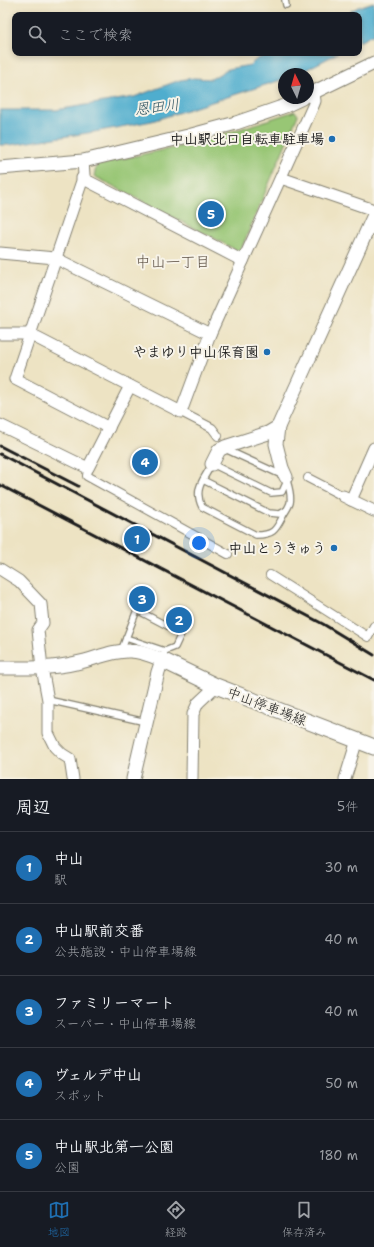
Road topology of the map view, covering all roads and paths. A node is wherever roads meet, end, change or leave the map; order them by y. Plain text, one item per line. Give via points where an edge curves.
1 (374, 63) edge
2 (314, 93) edge
3 (289, 104) edge
4 (314, 104) edge
5 (83, 161) junction
6 (0, 168) edge
7 (82, 178) junction
8 (281, 178) junction
9 (374, 210) edge
10 (374, 215) edge
11 (0, 253) edge
12 (55, 258) junction
13 (243, 261) junction
14 (0, 334) edge
15 (29, 334) junction
16 (210, 334) junction
17 (130, 386) junction
18 (181, 412) junction
19 (0, 425) edge
20 (278, 427) junction
21 (109, 428) junction
22 (220, 442) junction
23 (374, 448) edge
24 (212, 464) junction
25 (88, 468) junction
26 (286, 477) junction
27 (308, 478) dead end
28 (204, 480) junction
29 (347, 498) junction
30 (286, 510) junction
31 (374, 511) edge
32 (228, 554) dead end
33 (0, 569) edge
34 (270, 575) dead end
35 (374, 626) edge
36 (124, 645) junction
37 (164, 656) junction
38 (0, 668) edge
39 (42, 668) junction
40 (216, 686) junction
41 (48, 700) junction
42 (146, 722) junction
43 (357, 740) junction
44 (374, 747) edge
45 (73, 779) edge
46 (133, 779) edge
47 (192, 779) edge
48 (345, 779) edge

1 - 2 street
3 - 5 street via 201,132
4 - 8 street
5 - 6 street
5 - 7 street
7 - 12 street
7 - 13 street
8 - 9 street
8 - 13 street
10 - 20 street
11 - 12 street
12 - 15 street
12 - 16 street
13 - 16 street
14 - 15 street
15 - 17 street
15 - 21 street via 15,379
16 - 18 street
17 - 18 street
17 - 21 street
18 - 22 street via 212,428
19 - 25 street
20 - 22 street via 268,433
20 - 26 street via 276,444
21 - 25 street
22 - 24 street via 220,450
22 - 26 lane
23 - 29 street
24 - 26 lane via 271,494 282,492
24 - 28 lane
25 - 32 street via 87,476
26 - 30 lane via 290,490 290,503
27 - 29 street
28 - 30 lane via 269,513 280,514
28 - 30 lane via 198,495 202,506 256,534 272,533
29 - 31 street
33 - 39 street via 19,581 41,604 43,623 38,630
34 - 35 street via 368,637
36 - 37 street via 138,652
36 - 37 lane via 137,610 181,634 175,647
36 - 39 street via 76,664
37 - 40 main road, 中山停車場線
37 - 42 street
38 - 39 street
39 - 41 street
40 - 43 main road, 中山停車場線
40 - 47 street via 198,703 193,714
41 - 42 lane
41 - 45 street via 48,733 55,747 70,759
42 - 46 street
43 - 44 main road, 中山停車場線
43 - 48 street

